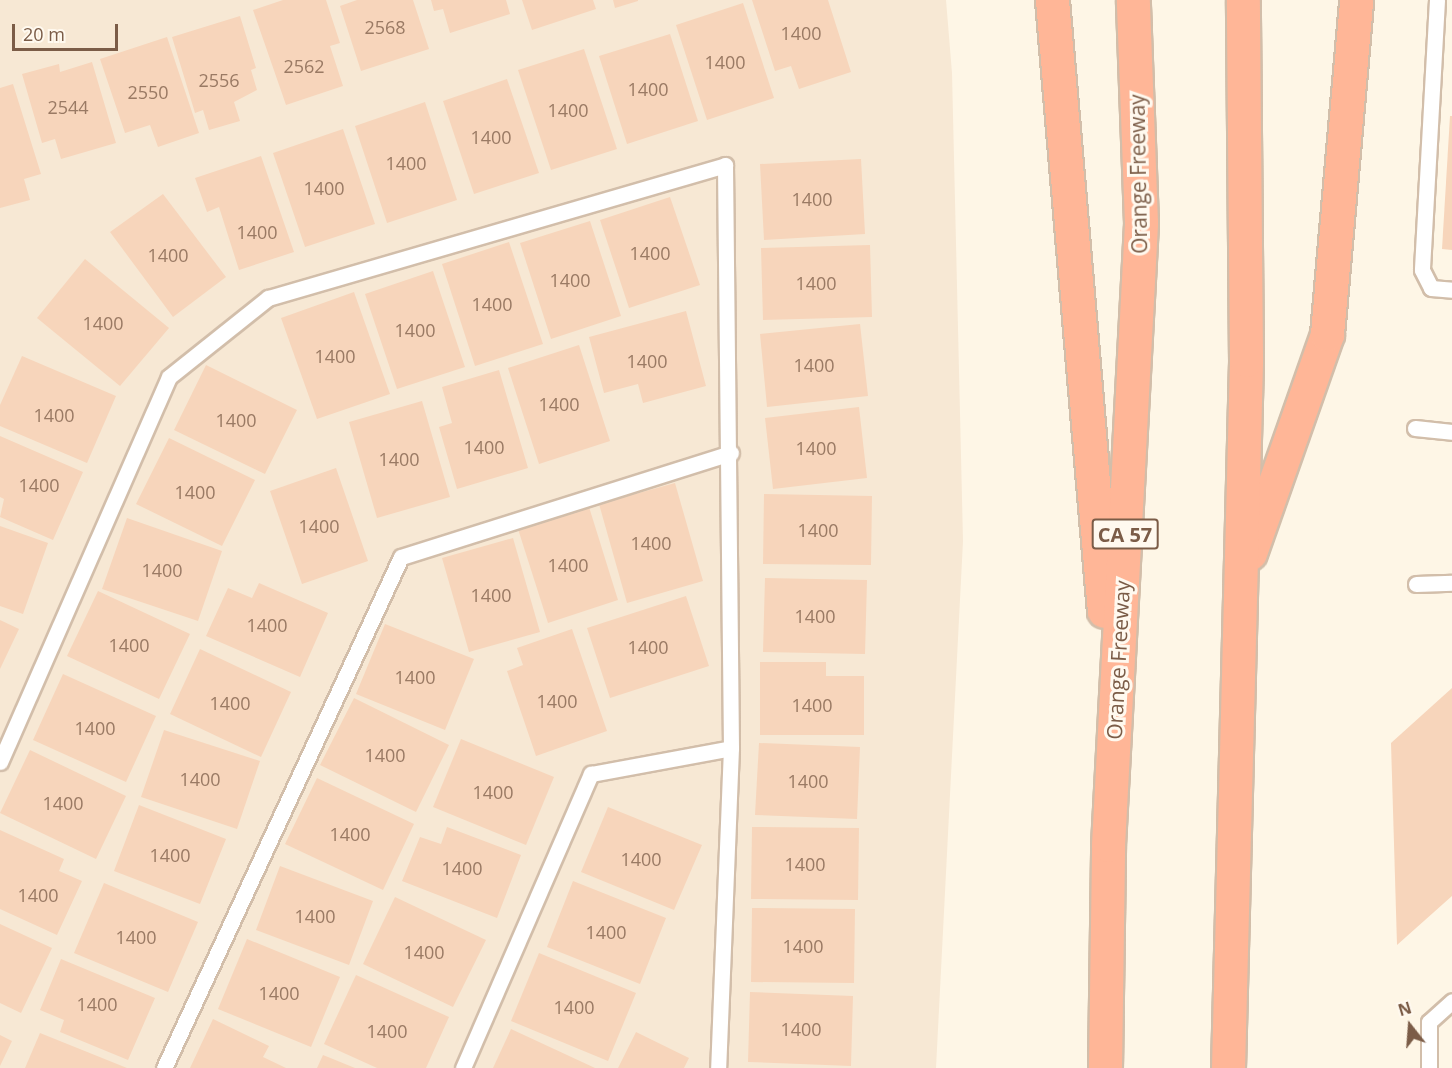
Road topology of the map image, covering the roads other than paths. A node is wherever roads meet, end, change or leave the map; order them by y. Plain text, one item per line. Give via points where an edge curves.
1 (1052, 0) edge
2 (1133, 0) edge
3 (1243, 0) edge
4 (1356, 0) edge
5 (1437, 0) edge
6 (1452, 290) edge
7 (1415, 428) dead end
8 (1452, 432) edge
9 (730, 453) junction
10 (1241, 580) junction
11 (1452, 583) edge
12 (1416, 584) dead end
13 (1114, 733) junction
14 (731, 748) junction
15 (0, 762) edge
16 (1452, 1001) edge
17 (164, 1068) edge
18 (463, 1068) edge
19 (718, 1068) edge
20 (1105, 1068) edge
21 (1228, 1068) edge
22 (1429, 1068) edge

1 - 13 highway
2 - 13 highway, Orange Freeway / CA 57 via 1141,223
3 - 10 highway via 1247,181
4 - 10 highway via 1327,334
5 - 6 lane via 1422,270 1431,288
7 - 8 lane
9 - 14 lane
9 - 15 lane via 725,165 268,298 169,377
9 - 17 lane via 401,557
10 - 21 highway
11 - 12 lane
13 - 20 highway, Orange Freeway / CA 57
14 - 18 lane via 591,774
14 - 19 lane
16 - 22 lane via 1429,1022

